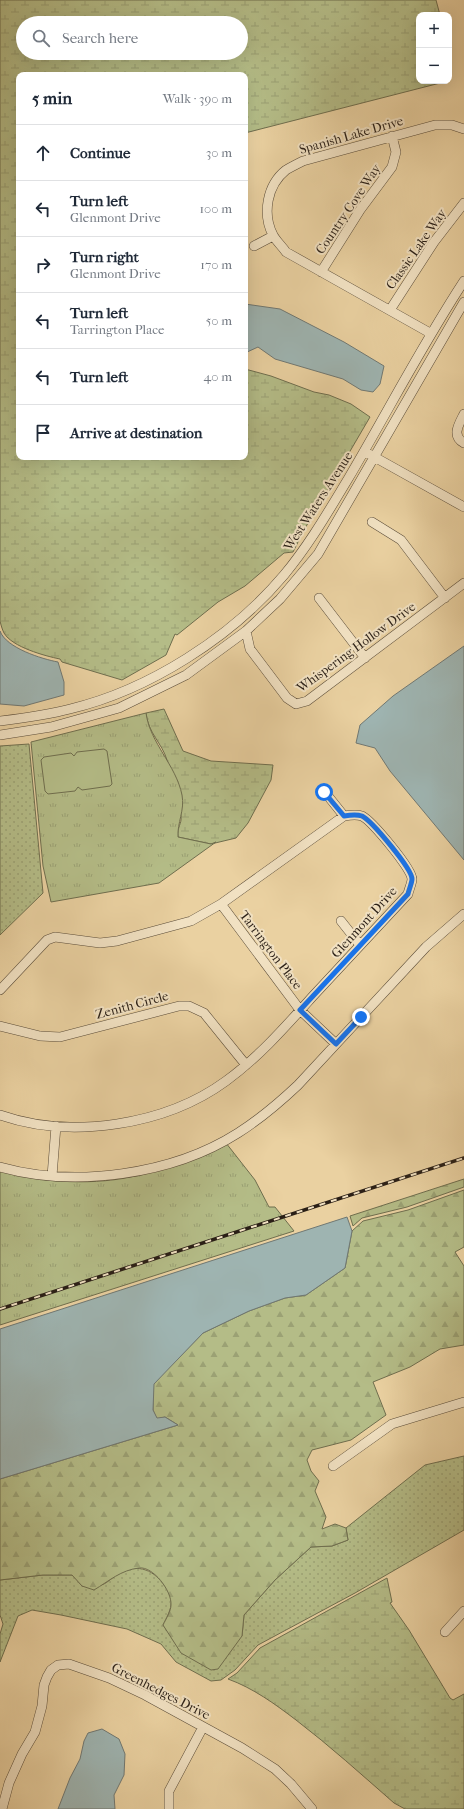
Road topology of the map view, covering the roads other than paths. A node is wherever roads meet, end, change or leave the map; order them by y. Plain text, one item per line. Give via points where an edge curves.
1 (464, 130) edge
2 (392, 136) junction
3 (464, 203) edge
4 (273, 236) junction
5 (254, 246) dead end
6 (321, 272) junction
7 (464, 281) edge
8 (464, 302) edge
9 (390, 310) junction
10 (430, 334) junction
11 (464, 414) edge
12 (464, 443) edge
13 (364, 452) junction
14 (374, 457) junction
15 (464, 507) edge
16 (372, 522) dead end
17 (464, 583) edge
18 (319, 598) dead end
19 (445, 598) junction
20 (246, 631) junction
21 (365, 658) junction
22 (0, 721) edge
23 (0, 735) edge
24 (324, 792) dead end
25 (344, 816) junction
26 (221, 904) junction
27 (464, 914) edge
28 (341, 921) dead end
29 (360, 945) junction
30 (0, 990) edge
31 (300, 1010) junction
32 (0, 1026) edge
33 (336, 1044) junction
34 (246, 1065) junction
35 (0, 1115) edge
36 (56, 1126) junction
37 (0, 1167) edge
38 (52, 1176) junction
39 (464, 1402) edge
40 (333, 1466) dead end
41 (464, 1611) edge
42 (445, 1632) dead end
43 (203, 1727) junction
44 (2, 1809) edge
45 (170, 1809) edge
46 (312, 1809) edge

1 - 2 street, Spanish Lake Drive via 452,125 434,125
2 - 4 street, Spanish Lake Drive via 303,162 286,171 274,184 268,201 267,220
2 - 6 street, Country Cove Way via 396,152 392,167 360,210
3 - 9 street, Classic Lake Way via 434,242
4 - 5 street
4 - 6 street, Spanish Lake Drive via 286,252
6 - 9 street, Spanish Lake Drive
7 - 10 street, West Waters Avenue
8 - 14 street, West Waters Avenue
9 - 10 street, Spanish Lake Drive
10 - 13 street, West Waters Avenue
11 - 12 street via 457,427 457,435
13 - 14 street
13 - 22 street, West Waters Avenue via 317,531 284,575 220,634 174,666 114,695 71,709
14 - 15 street
14 - 20 street, West Waters Avenue via 318,554 280,599
16 - 19 street via 401,540
17 - 19 street, Whispering Hollow Drive
18 - 21 street
19 - 21 street, Whispering Hollow Drive
20 - 21 street, Whispering Hollow Drive via 250,649 286,698 296,704 307,701
20 - 23 street, West Waters Avenue via 186,675 119,708 51,727
24 - 25 street
25 - 26 street
25 - 29 street, Glenmont Drive via 362,816 371,823 408,868 412,878 408,894
26 - 30 street via 191,921 117,941 100,942 55,937 47,940
26 - 31 street, Tarrington Place
27 - 33 street via 426,947
28 - 29 street
29 - 31 street, Glenmont Drive
31 - 33 street, Tarrington Place
31 - 34 street, Glenmont Drive
32 - 34 street, Zenith Circle via 40,1036 60,1037 179,1006 189,1006 204,1013
33 - 38 street via 279,1103 237,1133 204,1150 139,1171 111,1175
34 - 36 street, Glenmont Drive via 225,1082 159,1114 109,1125
35 - 36 street, Glenmont Drive
36 - 38 street
37 - 38 street
39 - 40 street via 392,1424
41 - 42 street
43 - 44 street, Greenhedges Drive via 109,1678 69,1664 58,1666 51,1670 47,1677 35,1732 22,1754
43 - 45 street via 169,1791
43 - 46 street, Greenhedges Drive via 275,1769

